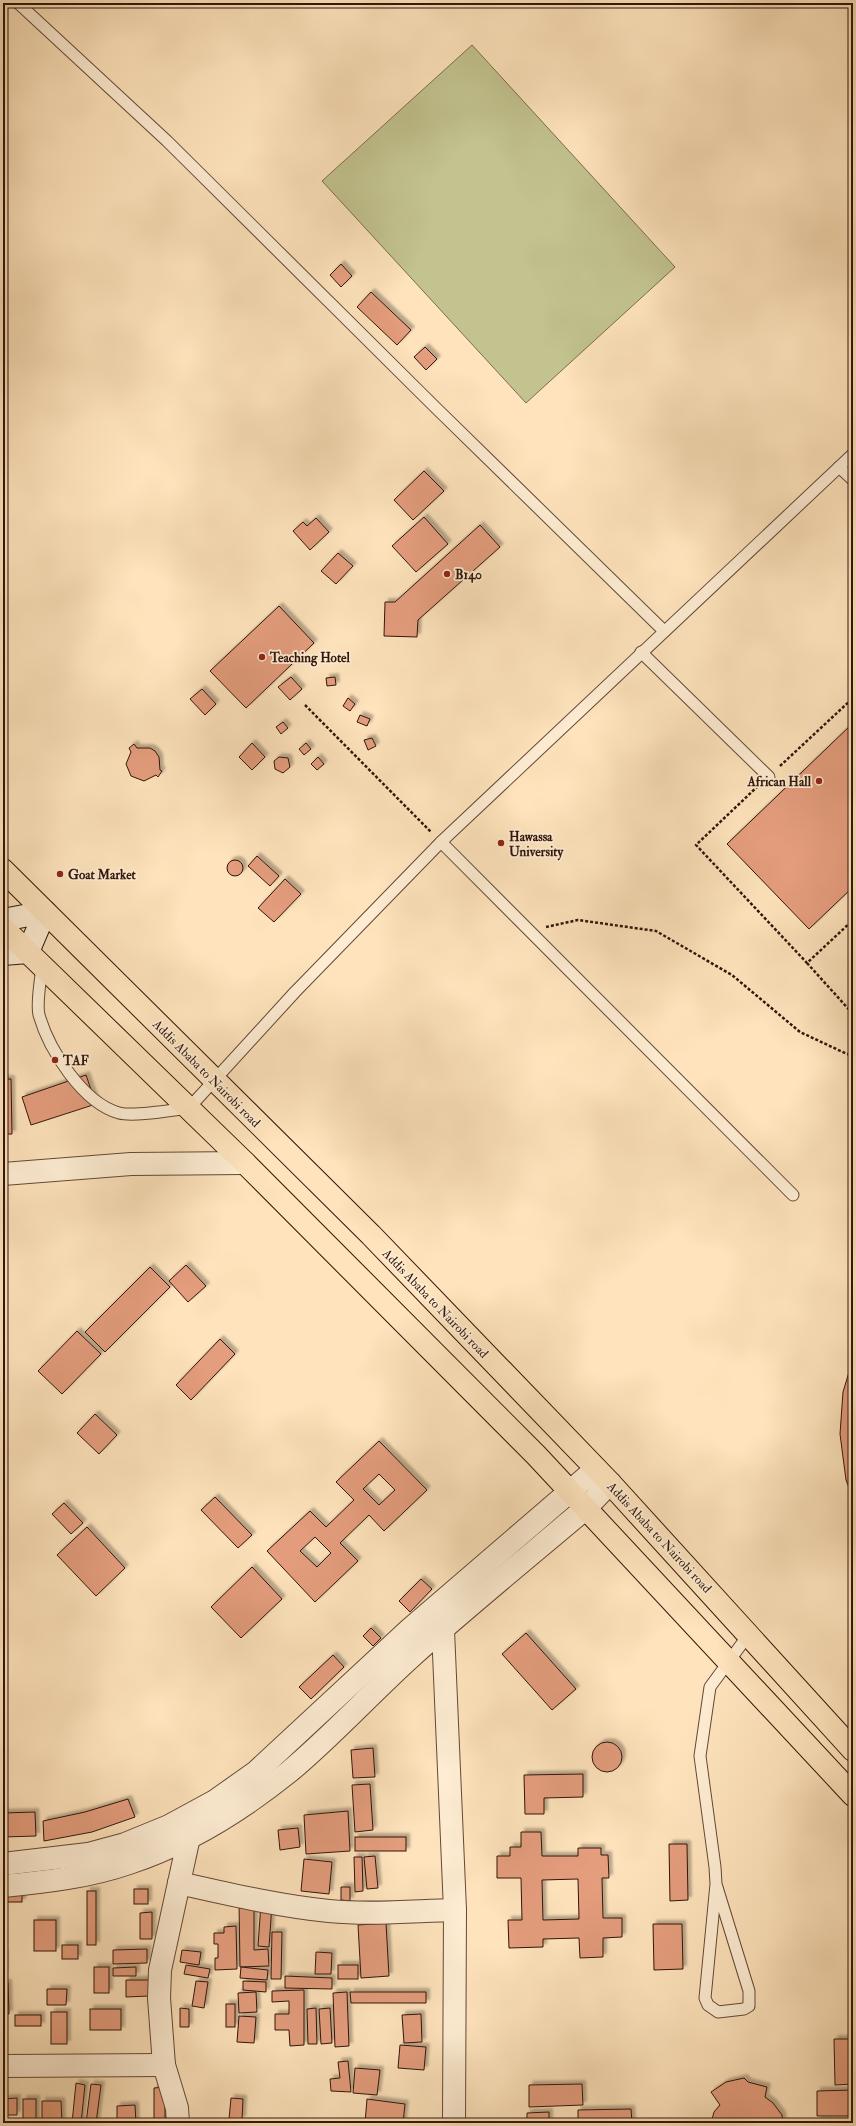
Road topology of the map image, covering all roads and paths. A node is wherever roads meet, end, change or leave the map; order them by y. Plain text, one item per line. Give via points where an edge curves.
1 (18, 3) edge
2 (853, 454) edge
3 (839, 466) junction
4 (853, 480) edge
5 (664, 631) junction
6 (641, 652) junction
7 (853, 698) edge
8 (304, 705) dead end
9 (769, 777) junction
10 (441, 842) junction
11 (3, 870) edge
12 (45, 912) junction
13 (3, 920) edge
14 (853, 920) edge
15 (3, 928) edge
16 (528, 930) junction
17 (3, 954) edge
18 (35, 959) junction
19 (807, 964) junction
20 (853, 1014) edge
21 (853, 1055) edge
22 (215, 1080) junction
23 (189, 1108) junction
24 (246, 1164) junction
25 (3, 1174) edge
26 (793, 1195) dead end
27 (603, 1476) junction
28 (570, 1491) junction
29 (586, 1508) junction
30 (427, 1614) junction
31 (443, 1630) junction
32 (749, 1634) junction
33 (729, 1662) junction
34 (853, 1750) edge
35 (853, 1795) edge
36 (186, 1828) junction
37 (3, 1864) edge
38 (179, 1883) junction
39 (716, 1884) junction
40 (3, 1886) edge
41 (455, 1910) junction
42 (164, 2065) junction
43 (3, 2066) edge
44 (178, 2123) edge
45 (454, 2123) edge

1 - 5 lane via 167,141
2 - 3 lane
3 - 4 lane
3 - 5 lane
5 - 6 lane
6 - 9 lane
6 - 10 lane
7 - 9 path
8 - 10 path
9 - 19 path via 696,845
10 - 16 lane
10 - 22 lane via 295,992
11 - 12 highway, Addis Ababa to Nairobi road
12 - 13 street
12 - 18 street
12 - 22 highway, Addis Ababa to Nairobi road
14 - 19 path
15 - 18 highway
16 - 21 path via 578,920 656,931 732,975 800,1032
16 - 26 lane
17 - 18 street
18 - 23 highway
18 - 23 lane via 39,1014 61,1064 78,1084 104,1107 120,1114
19 - 20 path
22 - 23 lane
22 - 27 highway, Addis Ababa to Nairobi road via 371,1236
23 - 24 highway
24 - 25 street via 131,1164
24 - 28 highway
27 - 28 street
27 - 29 street
27 - 32 highway, Addis Ababa to Nairobi road
28 - 29 highway
28 - 30 street
29 - 31 street
29 - 33 highway
30 - 31 street
30 - 36 street via 256,1772 215,1801
31 - 36 street via 290,1770 233,1812
31 - 41 street
32 - 33 lane
32 - 34 highway, Addis Ababa to Nairobi road
33 - 35 highway
33 - 39 lane via 710,1686 700,1756
36 - 37 street via 88,1854
36 - 38 street
36 - 40 street via 130,1863 85,1875
38 - 41 street via 329,1911
38 - 42 street via 160,1970 159,1998
39 - 39 lane via 705,1998 708,2005 718,2012 744,2009 749,2006 749,1991
41 - 45 street
42 - 43 street
42 - 44 street via 178,2108

